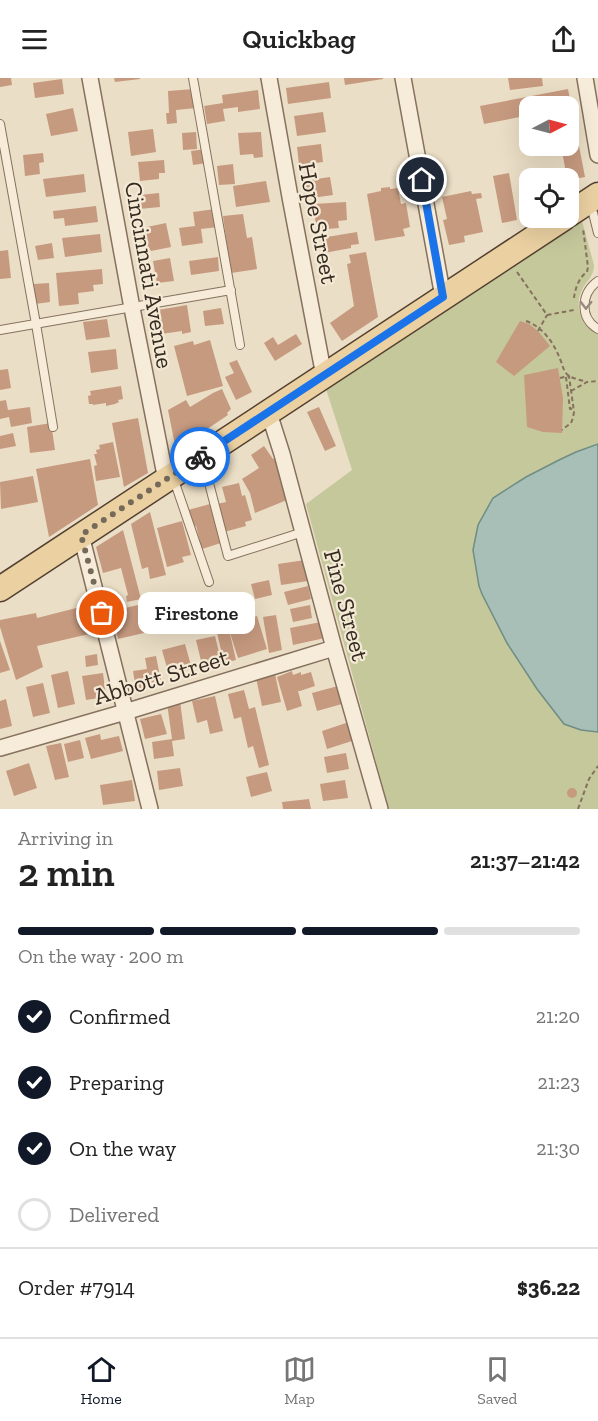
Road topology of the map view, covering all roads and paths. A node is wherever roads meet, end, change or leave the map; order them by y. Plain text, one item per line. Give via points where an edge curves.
1 (90, 78) edge
2 (193, 78) edge
3 (269, 78) edge
4 (403, 78) edge
5 (585, 78) edge
6 (0, 124) edge
7 (598, 154) edge
8 (594, 198) edge
9 (579, 208) edge
10 (549, 228) edge
11 (598, 233) edge
12 (517, 272) dead end
13 (598, 281) edge
14 (231, 290) junction
15 (443, 297) junction
16 (132, 308) junction
17 (574, 310) dead end
18 (547, 315) junction
19 (526, 321) dead end
20 (36, 324) junction
21 (539, 329) junction
22 (598, 329) edge
23 (0, 330) edge
24 (240, 345) dead end
25 (324, 376) junction
26 (568, 377) junction
27 (560, 378) dead end
28 (598, 381) edge
29 (587, 382) junction
30 (571, 391) junction
31 (574, 408) junction
32 (269, 413) junction
33 (53, 427) dead end
34 (562, 430) dead end
35 (200, 458) junction
36 (169, 478) junction
37 (303, 532) junction
38 (81, 535) junction
39 (209, 582) dead end
40 (0, 589) edge
41 (334, 648) junction
42 (125, 712) junction
43 (0, 748) edge
44 (598, 766) edge
45 (576, 795) dead end
46 (582, 796) junction
47 (150, 809) edge
48 (380, 809) edge
49 (578, 809) edge

1 - 16 street, Cincinnati Avenue
2 - 14 lane
3 - 25 street, Hope Street
4 - 15 street
5 - 7 street
6 - 20 lane
8 - 9 main road
8 - 11 lane
10 - 15 main road
12 - 18 path
13 -> 22 lane via 584,301 585,315
14 - 16 lane
14 - 24 lane
15 - 25 main road
16 - 20 lane
16 - 36 street, Cincinnati Avenue
17 - 18 path
18 - 21 path
19 - 21 path
20 - 23 lane
20 - 33 lane
21 - 26 path via 554,345
25 - 32 main road
26 - 27 path
26 - 29 path
26 - 30 path
26 - 31 path via 570,409
28 - 29 path
29 - 30 path
30 - 31 path
31 - 34 path via 573,420
32 - 35 main road
32 - 37 street, Pine Street
35 - 36 main road
35 - 37 lane via 228,556
36 - 38 main road
36 - 39 lane
37 - 41 street, Pine Street
38 - 40 main road
38 - 42 street
41 - 42 street, Abbott Street
41 - 48 street, Pine Street
42 - 43 street, Abbott Street
42 - 47 street
44 - 46 path
45 - 46 path
46 - 49 path

